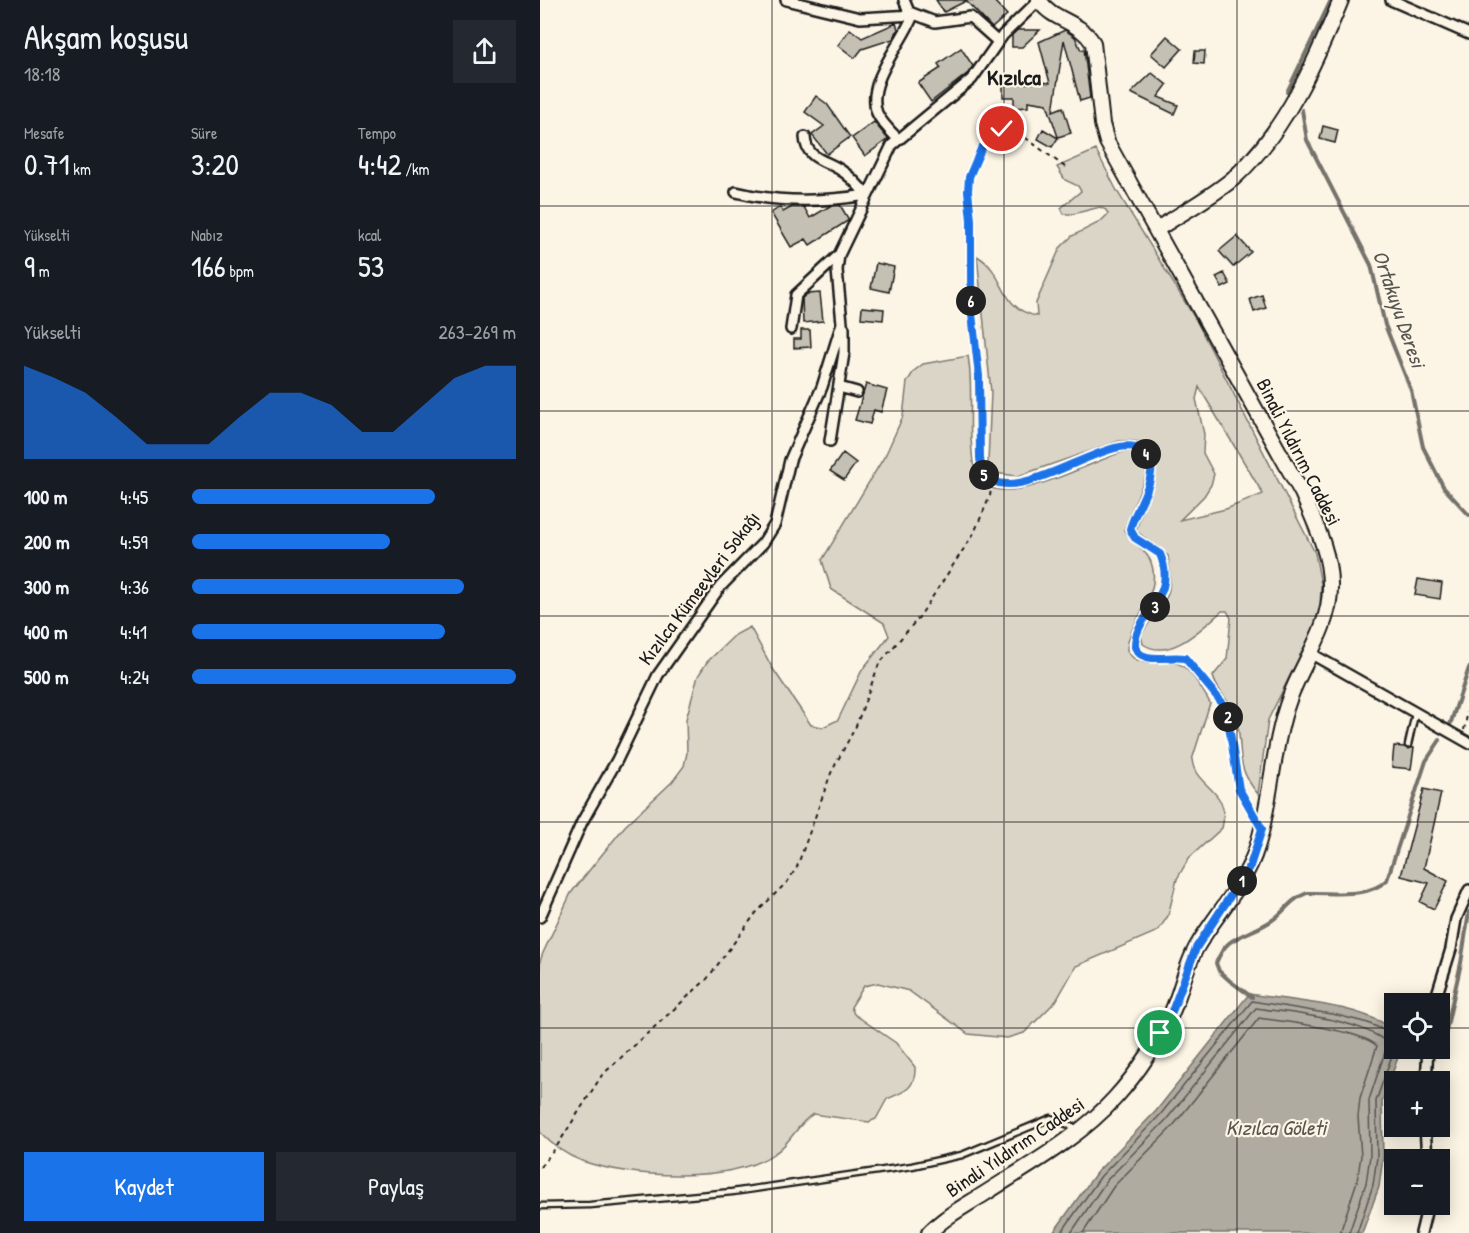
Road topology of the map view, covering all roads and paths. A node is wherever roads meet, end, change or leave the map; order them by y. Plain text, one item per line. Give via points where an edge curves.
1 (786, 0) edge
2 (904, 0) edge
3 (1039, 0) edge
4 (1341, 0) edge
5 (1391, 0) edge
6 (913, 15) junction
7 (1469, 34) edge
8 (997, 41) junction
9 (805, 137) dead end
10 (897, 138) junction
11 (1065, 167) dead end
12 (736, 192) dead end
13 (867, 195) junction
14 (1156, 230) junction
15 (839, 255) junction
16 (843, 317) junction
17 (791, 329) dead end
18 (839, 387) junction
19 (857, 392) dead end
20 (830, 441) dead end
21 (992, 481) junction
22 (1310, 654) junction
23 (1469, 706) edge
24 (1414, 714) junction
25 (1465, 741) edge
26 (1408, 745) dead end
27 (1262, 829) junction
28 (1469, 890) edge
29 (540, 917) edge
30 (1437, 993) edge
31 (1080, 1129) junction
32 (540, 1167) edge
33 (540, 1206) edge
34 (1425, 1215) edge
35 (928, 1233) edge
36 (1421, 1233) edge

1 - 6 street via 860,18
2 - 6 street via 905,8
3 - 8 street, Kızılca Kümeevleri Sokağı
3 - 14 street, Binali Yıldırım Caddesi via 1045,8 1087,33 1093,43 1107,142
4 - 14 street via 1288,110 1262,148 1234,178
5 - 7 street
6 - 8 street via 935,22 970,17
6 - 10 street via 902,41 883,68 876,98 878,115
8 - 10 street, Kızılca Kümeevleri Sokağı via 972,79
9 - 13 street via 814,156 844,172
10 - 13 street, Kızılca Kümeevleri Sokağı
11 - 21 path via 1008,127 986,141 969,177 971,305 979,376 980,458 982,472
12 - 13 street via 758,198 816,201
13 - 15 street, Kızılca Kümeevleri Sokağı
14 - 22 street, Binali Yıldırım Caddesi via 1317,527 1330,588 1329,606
15 - 16 street, Kızılca Kümeevleri Sokağı
15 - 17 street via 796,295
16 - 18 street via 844,353
16 - 29 street, Kızılca Kümeevleri Sokağı via 822,387 790,460 770,534 720,587 657,675 582,822
18 - 19 street
18 - 20 street
21 - 27 path via 1023,482 1128,445 1147,455 1151,473 1130,529 1135,538 1160,554 1164,577 1160,599 1138,631 1135,647 1148,658 1185,658 1219,699 1227,713 1239,789
21 - 32 path via 974,533 920,615 879,664 788,881 756,913 707,979 602,1076
22 - 24 street
22 - 27 street, Binali Yıldırım Caddesi via 1282,722
23 - 25 path
24 - 25 street
24 - 26 lane
27 - 31 street, Binali Yıldırım Caddesi via 1250,866 1196,948 1160,1033 1116,1097
28 - 30 street via 1456,919
31 - 33 lane via 1051,1118 963,1155 912,1166 732,1192
31 - 35 street, Binali Yıldırım Caddesi
34 - 36 street

